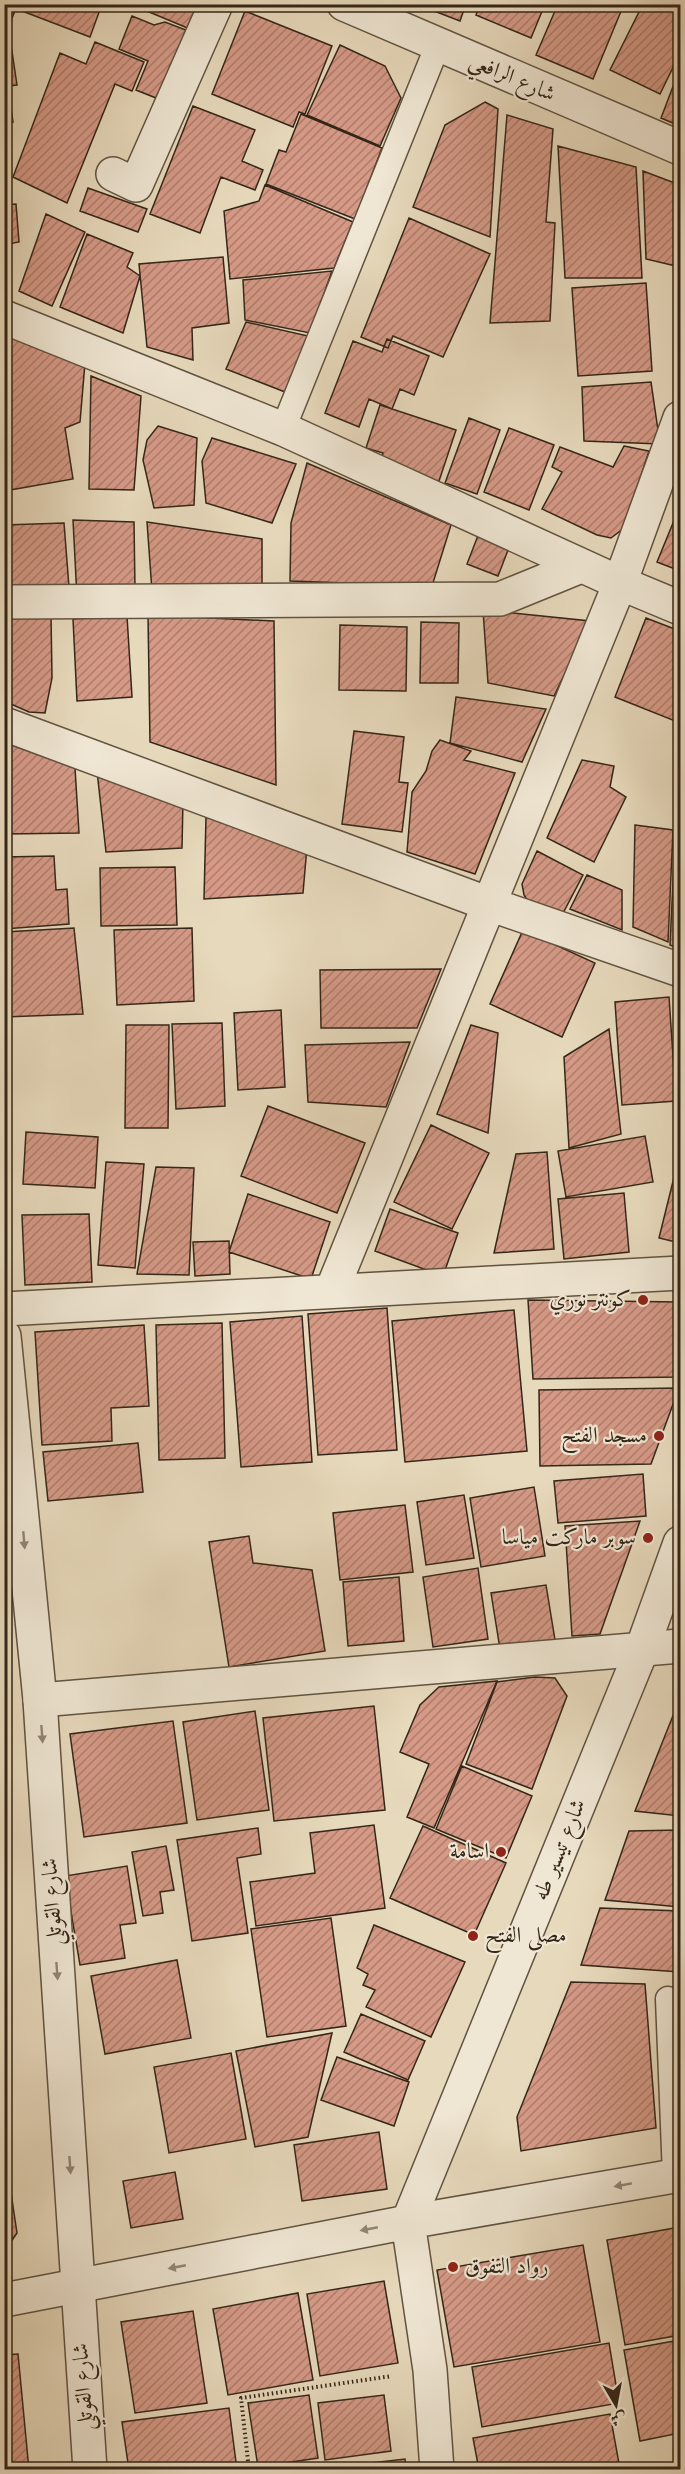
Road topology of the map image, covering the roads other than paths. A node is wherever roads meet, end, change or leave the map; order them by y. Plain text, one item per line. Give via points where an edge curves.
1 (216, 4) edge
2 (344, 4) edge
3 (437, 46) junction
4 (681, 148) edge
5 (113, 174) dead end
6 (4, 317) edge
7 (681, 418) edge
8 (283, 429) junction
9 (581, 566) junction
10 (620, 583) junction
11 (4, 602) edge
12 (681, 608) edge
13 (4, 724) edge
14 (489, 904) junction
15 (681, 970) edge
16 (681, 1273) edge
17 (332, 1290) junction
18 (4, 1309) edge
19 (4, 1336) edge
20 (681, 1543) edge
21 (681, 1646) edge
22 (642, 1649) junction
23 (40, 1700) junction
24 (668, 1999) dead end
25 (678, 2175) edge
26 (408, 2222) junction
27 (78, 2287) junction
28 (4, 2300) edge
29 (90, 2469) edge
30 (437, 2469) edge

1 - 5 street via 136,185
2 - 3 street, شارع الرافعي
3 - 4 street, شارع الرافعي
3 - 8 lane
6 - 8 street
7 - 10 street
8 - 9 street
9 - 10 street
9 - 11 street via 500,599
10 - 12 street
10 - 14 street
13 - 14 street
14 - 15 street
14 - 17 street
16 - 17 street
17 - 18 street
19 -> 23 street, شارع القوتلي
20 - 22 street, شارع تيسير طه
21 - 22 street
22 - 23 street
22 - 26 street, شارع تيسير طه
23 -> 27 street, شارع القوتلي
24 - 25 lane
25 -> 26 street
26 -> 27 street
26 - 30 street via 430,2370
27 - 28 street
27 - 29 street, شارع القوتلي

